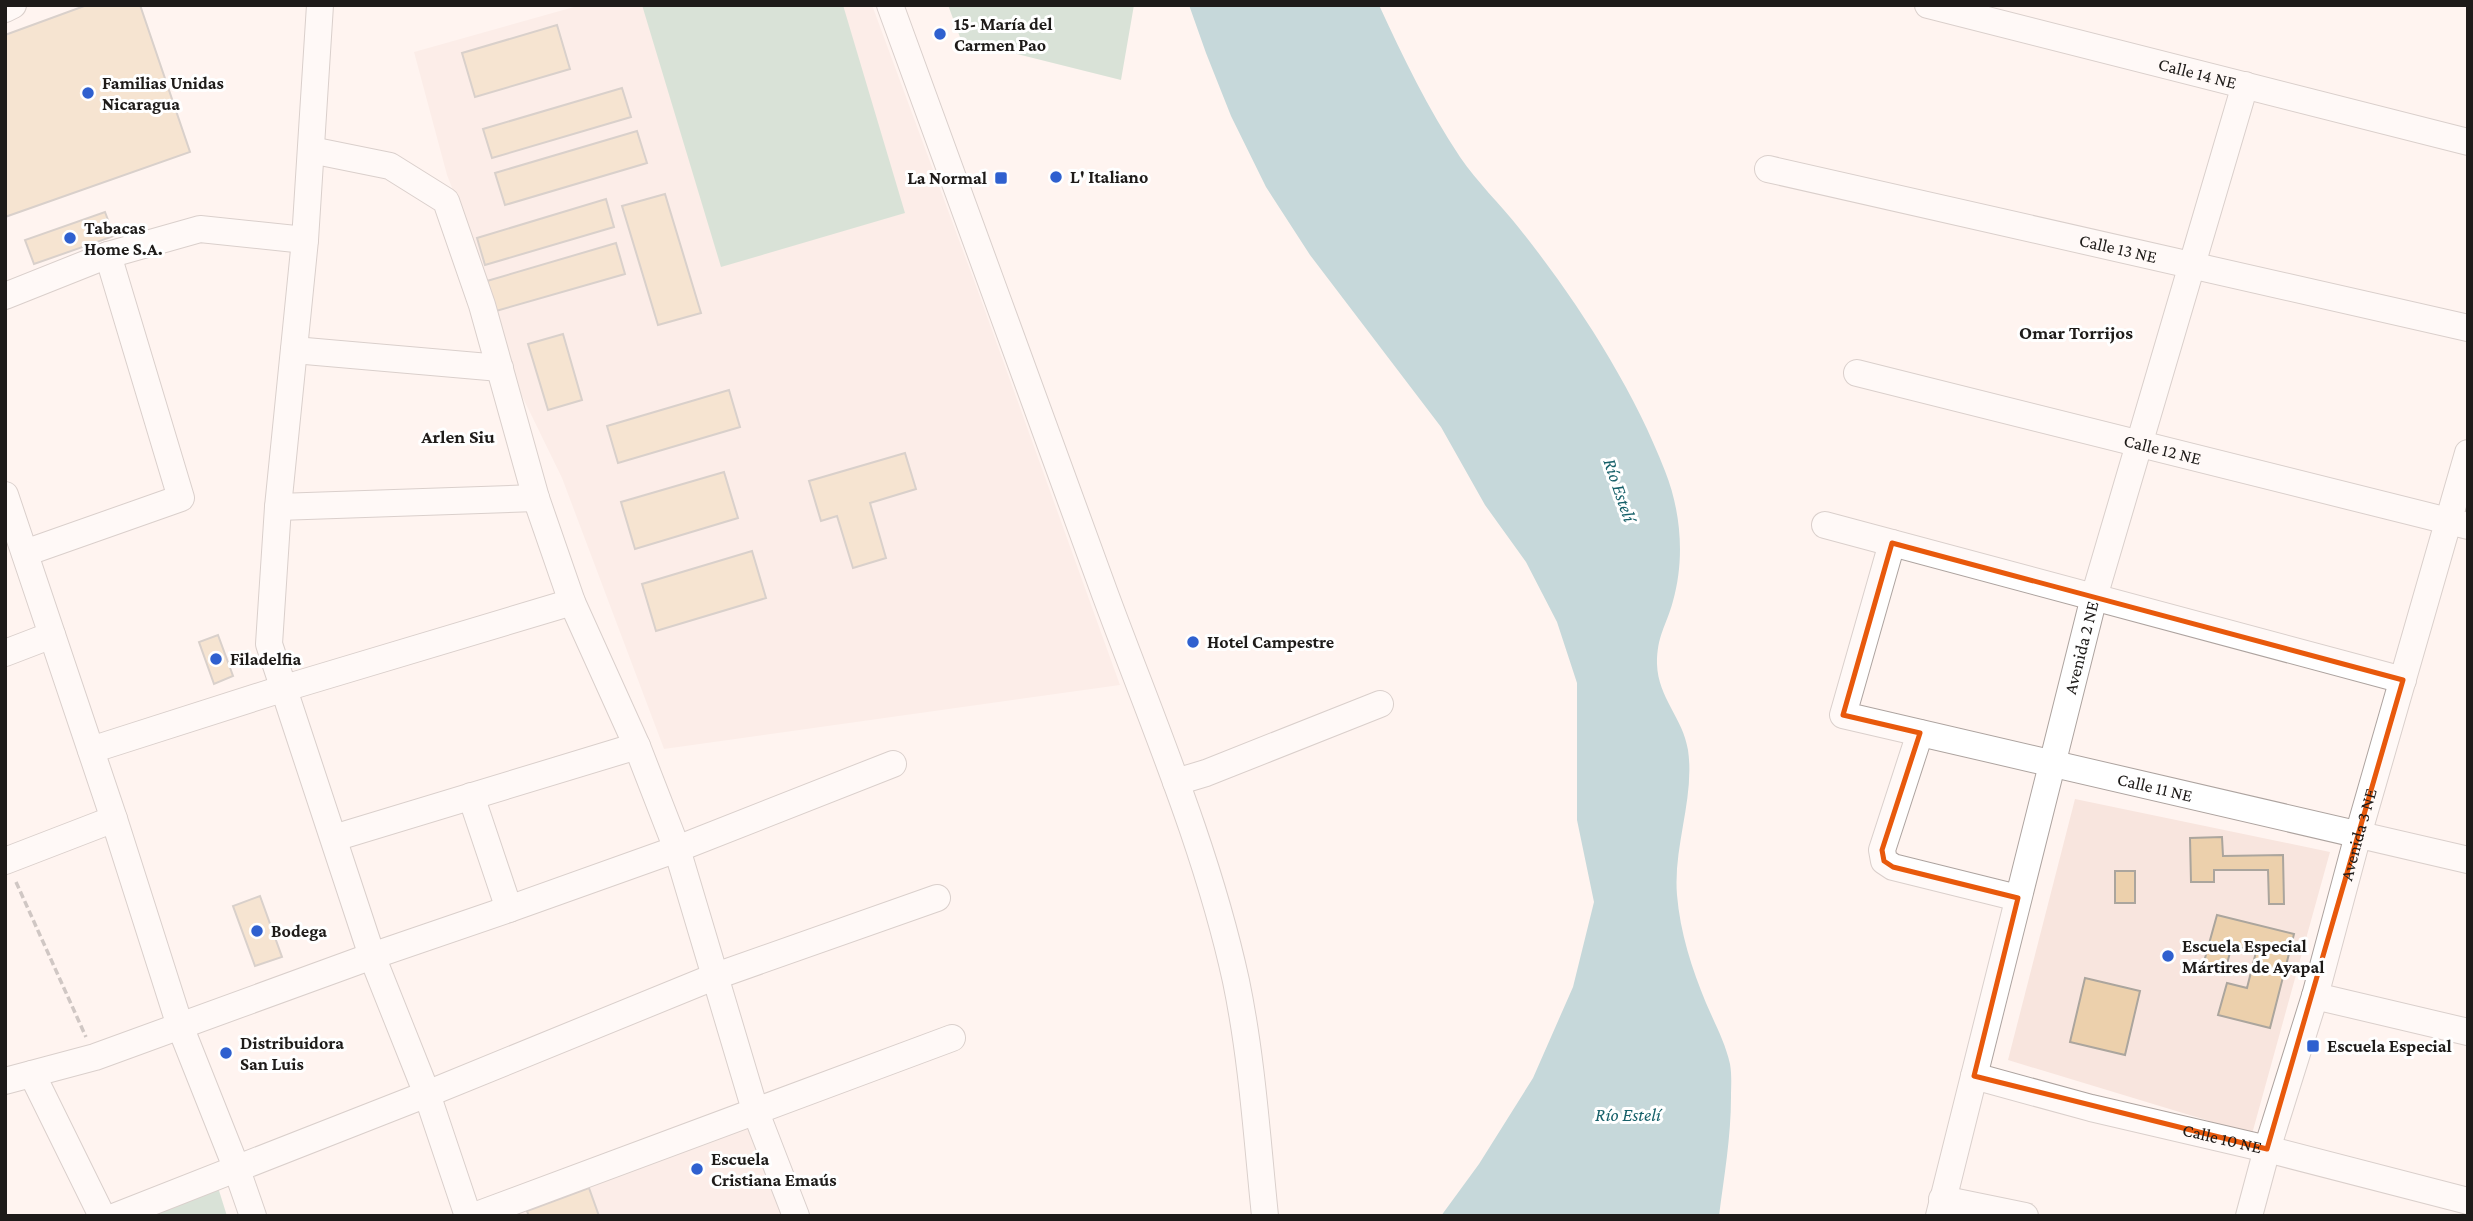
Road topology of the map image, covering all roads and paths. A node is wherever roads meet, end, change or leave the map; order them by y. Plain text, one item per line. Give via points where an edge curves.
1 (13, 5) edge
2 (320, 5) edge
3 (890, 5) edge
4 (1928, 5) edge
5 (5, 9) edge
6 (2245, 85) junction
7 (2468, 142) edge
8 (311, 150) junction
9 (1768, 169) dead end
10 (305, 240) junction
11 (108, 255) junction
12 (2192, 265) junction
13 (5, 296) edge
14 (2468, 328) edge
15 (294, 349) junction
16 (500, 368) junction
17 (1857, 373) dead end
18 (2140, 444) junction
19 (2468, 453) edge
20 (5, 495) edge
21 (536, 498) junction
22 (278, 507) junction
23 (2458, 523) edge
24 (1825, 525) dead end
25 (1892, 543) junction
26 (25, 553) junction
27 (2094, 597) junction
28 (572, 602) junction
29 (52, 635) junction
30 (5, 653) edge
31 (2403, 680) junction
32 (285, 688) junction
33 (1380, 704) dead end
34 (1920, 733) junction
35 (637, 746) junction
36 (91, 750) junction
37 (893, 764) dead end
38 (2052, 764) junction
39 (1176, 782) junction
40 (471, 796) junction
41 (114, 819) junction
42 (2358, 835) junction
43 (334, 838) junction
44 (677, 849) junction
45 (2468, 860) edge
46 (6, 861) edge
47 (937, 898) dead end
48 (2018, 898) junction
49 (509, 909) junction
50 (372, 956) junction
51 (716, 976) junction
52 (2315, 996) junction
53 (180, 1026) junction
54 (2468, 1032) edge
55 (952, 1038) dead end
56 (95, 1057) junction
57 (32, 1074) junction
58 (1974, 1076) junction
59 (5, 1081) edge
60 (426, 1094) junction
61 (755, 1110) junction
62 (2267, 1149) junction
63 (236, 1167) junction
64 (2468, 1201) edge
65 (1941, 1207) edge
66 (102, 1216) edge
67 (116, 1216) edge
68 (253, 1216) edge
69 (468, 1216) edge
70 (474, 1216) edge
71 (796, 1216) edge
72 (1265, 1216) edge
73 (2025, 1216) edge
74 (2249, 1216) edge

1 - 5 street
2 - 8 street
3 - 39 street
4 - 6 street, Calle 14 NE
6 - 7 street, Calle 14 NE
6 - 12 street, Avenida 2 NE
8 - 10 street
8 - 16 street via 390,166 446,201
9 - 12 street, Calle 13 NE
10 - 11 street via 200,229
10 - 15 street
11 - 13 street
11 - 26 street via 181,498
12 - 14 street, Calle 13 NE
12 - 18 street, Avenida 2 NE
15 - 16 street
15 - 22 street
16 - 21 street
17 - 18 street, Calle 12 NE
18 - 23 street, Calle 12 NE
18 - 27 street, Avenida 2 NE
19 - 23 street, Avenida 3 NE
20 - 26 street
21 - 22 street
21 - 28 street
22 - 32 street via 269,644
23 - 31 street, Avenida 3 NE
24 - 25 street
25 - 27 street
25 - 34 street, Calle 11 NE via 1843,715
26 - 29 street
27 - 31 street
27 - 38 street, Avenida 2 NE
28 - 32 street
28 - 35 street
29 - 30 street
29 - 36 street
31 - 42 street, Avenida 3 NE
32 - 36 street
32 - 43 street
33 - 39 street
34 - 38 street, Calle 11 NE
34 - 48 street via 1882,850 1884,862
35 - 40 street
35 - 44 street
36 - 41 street
37 - 44 street
38 - 42 street, Calle 11 NE
38 - 48 street, Avenida 2 NE
39 - 72 street via 1236,985
40 - 43 street
40 - 49 street
41 - 46 street
41 - 53 street
42 - 45 street, Calle 11 NE
42 - 52 street, Avenida 3 NE
43 - 50 street
44 - 49 street
44 - 51 street
46 - 56 path
47 - 51 street
48 - 58 street, Avenida 2 NE
49 - 50 street
50 - 53 street
50 - 60 street
51 - 60 street
51 - 61 street
52 - 54 street
52 - 62 street, Avenida 3 NE
53 - 56 street
53 - 63 street
55 - 61 street
56 - 57 street
57 - 59 street
57 - 66 street
58 - 62 street, Calle 10 NE
58 - 65 street, Avenida 2 NE
60 - 63 street
60 - 69 street
61 - 70 street
61 - 71 street
62 - 64 street, Calle 10 NE
62 - 74 street, Avenida 3 NE
63 - 67 street
63 - 68 street
65 - 73 street

